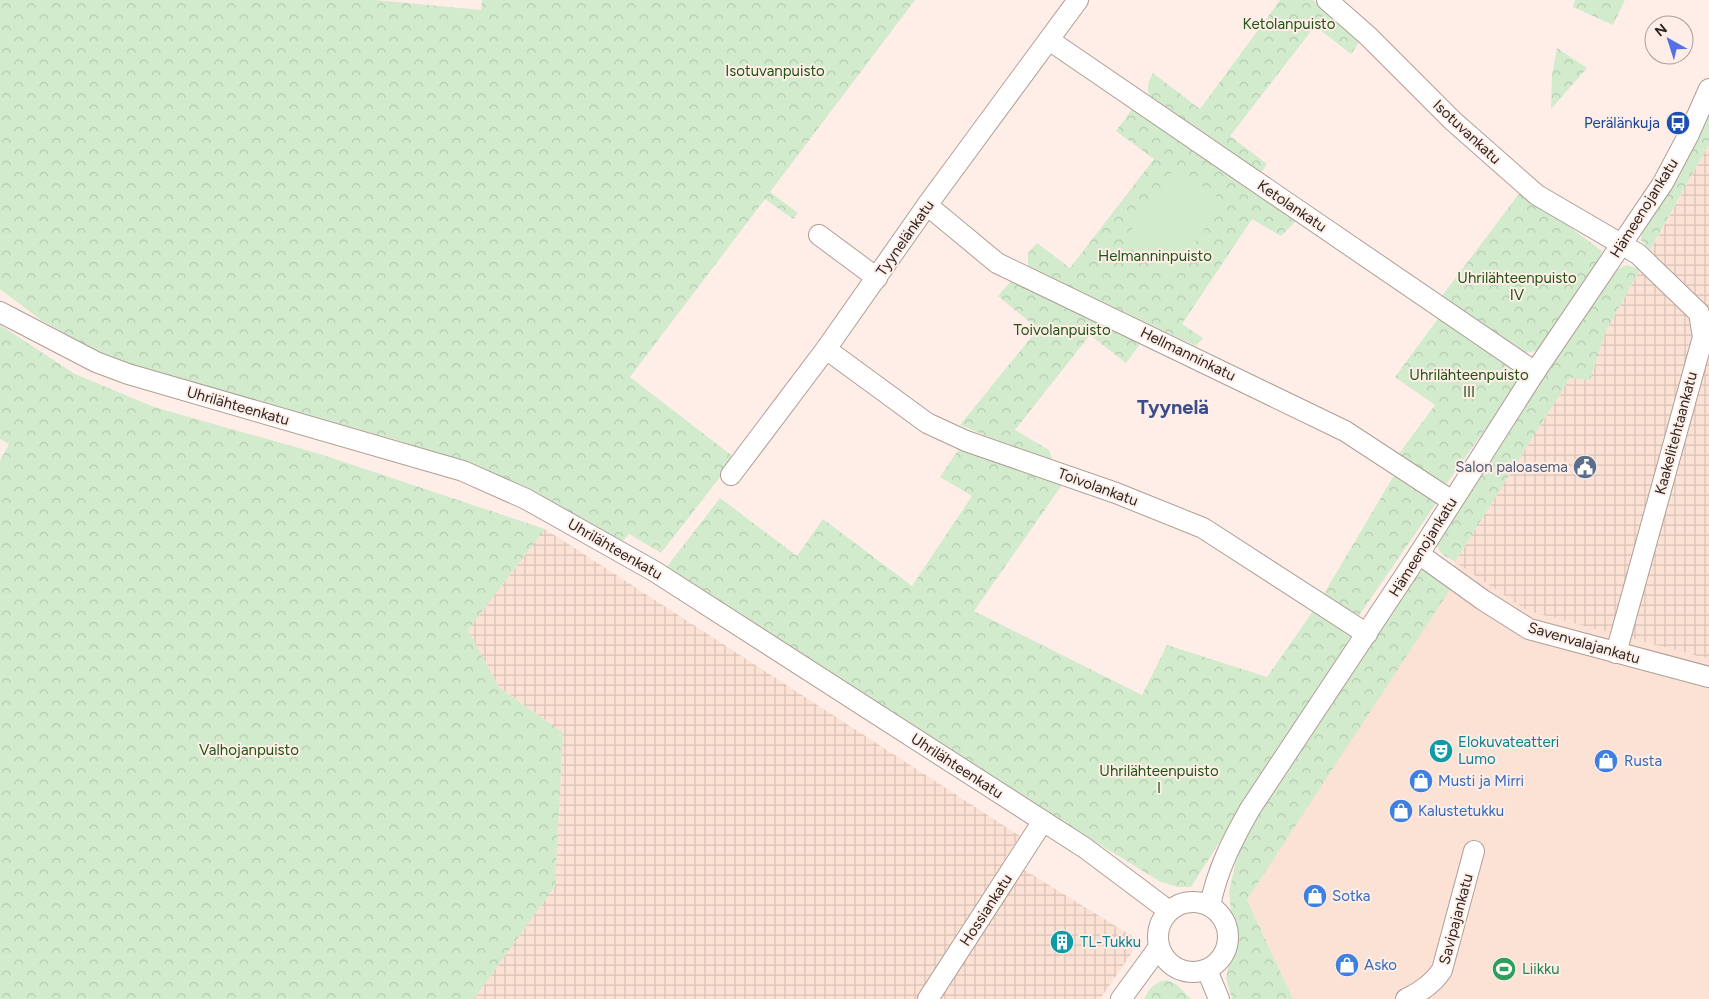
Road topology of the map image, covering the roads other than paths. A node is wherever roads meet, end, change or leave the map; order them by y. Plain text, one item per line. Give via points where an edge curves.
1 (1078, 0) edge
2 (1327, 0) edge
3 (1049, 40) junction
4 (1709, 89) edge
5 (927, 206) junction
6 (819, 235) dead end
7 (1621, 245) junction
8 (877, 278) junction
9 (0, 312) edge
10 (826, 349) junction
11 (1535, 372) junction
12 (731, 475) dead end
13 (1452, 500) junction
14 (1419, 554) junction
15 (1367, 634) junction
16 (1616, 653) junction
17 (1709, 677) edge
18 (1044, 822) junction
19 (1474, 851) dead end
20 (1210, 906) junction
21 (1169, 911) junction
22 (1158, 947) junction
23 (1206, 970) junction
24 (928, 999) edge
25 (1121, 999) edge
26 (1219, 999) edge
27 (1406, 999) edge

1 - 3 street, Tyynelänkatu
2 - 7 street, Isotuvankatu via 1537,196
3 - 5 street, Tyynelänkatu
3 - 11 street, Ketolankatu
4 - 7 street, Hämeenojankatu via 1662,183
5 - 8 street, Tyynelänkatu
5 - 13 street, Hellmanninkatu via 996,263 1345,431
6 - 8 street
7 - 11 street, Hämeenojankatu
7 - 16 street, Kaakelitehtaankatu via 1638,254 1699,313 1703,337
8 - 10 street, Tyynelänkatu
9 - 18 street, Uhrilähteenkatu via 96,362 128,374 463,471 526,499 654,571
10 - 12 street, Tyynelänkatu
10 - 15 street, Toivolankatu via 926,423 966,441 1116,493 1203,528
11 - 13 street, Hämeenojankatu
13 - 14 street, Hämeenojankatu
14 - 15 street, Hämeenojankatu
14 - 16 street, Savenvalajankatu via 1529,629
15 - 20 street, Hämeenojankatu via 1229,845 1215,881
16 - 17 street, Savenvalajankatu
18 - 21 street, Uhrilähteenkatu via 1085,848
18 - 24 street, Hossiankatu
19 - 27 street, Savipajankatu via 1442,970 1422,991
20 - 21 street via 1188,902
20 - 23 street via 1225,923 1228,939 1223,955
21 - 22 street via 1159,928
22 - 23 street via 1172,966 1195,973
22 - 25 street
23 - 26 street

